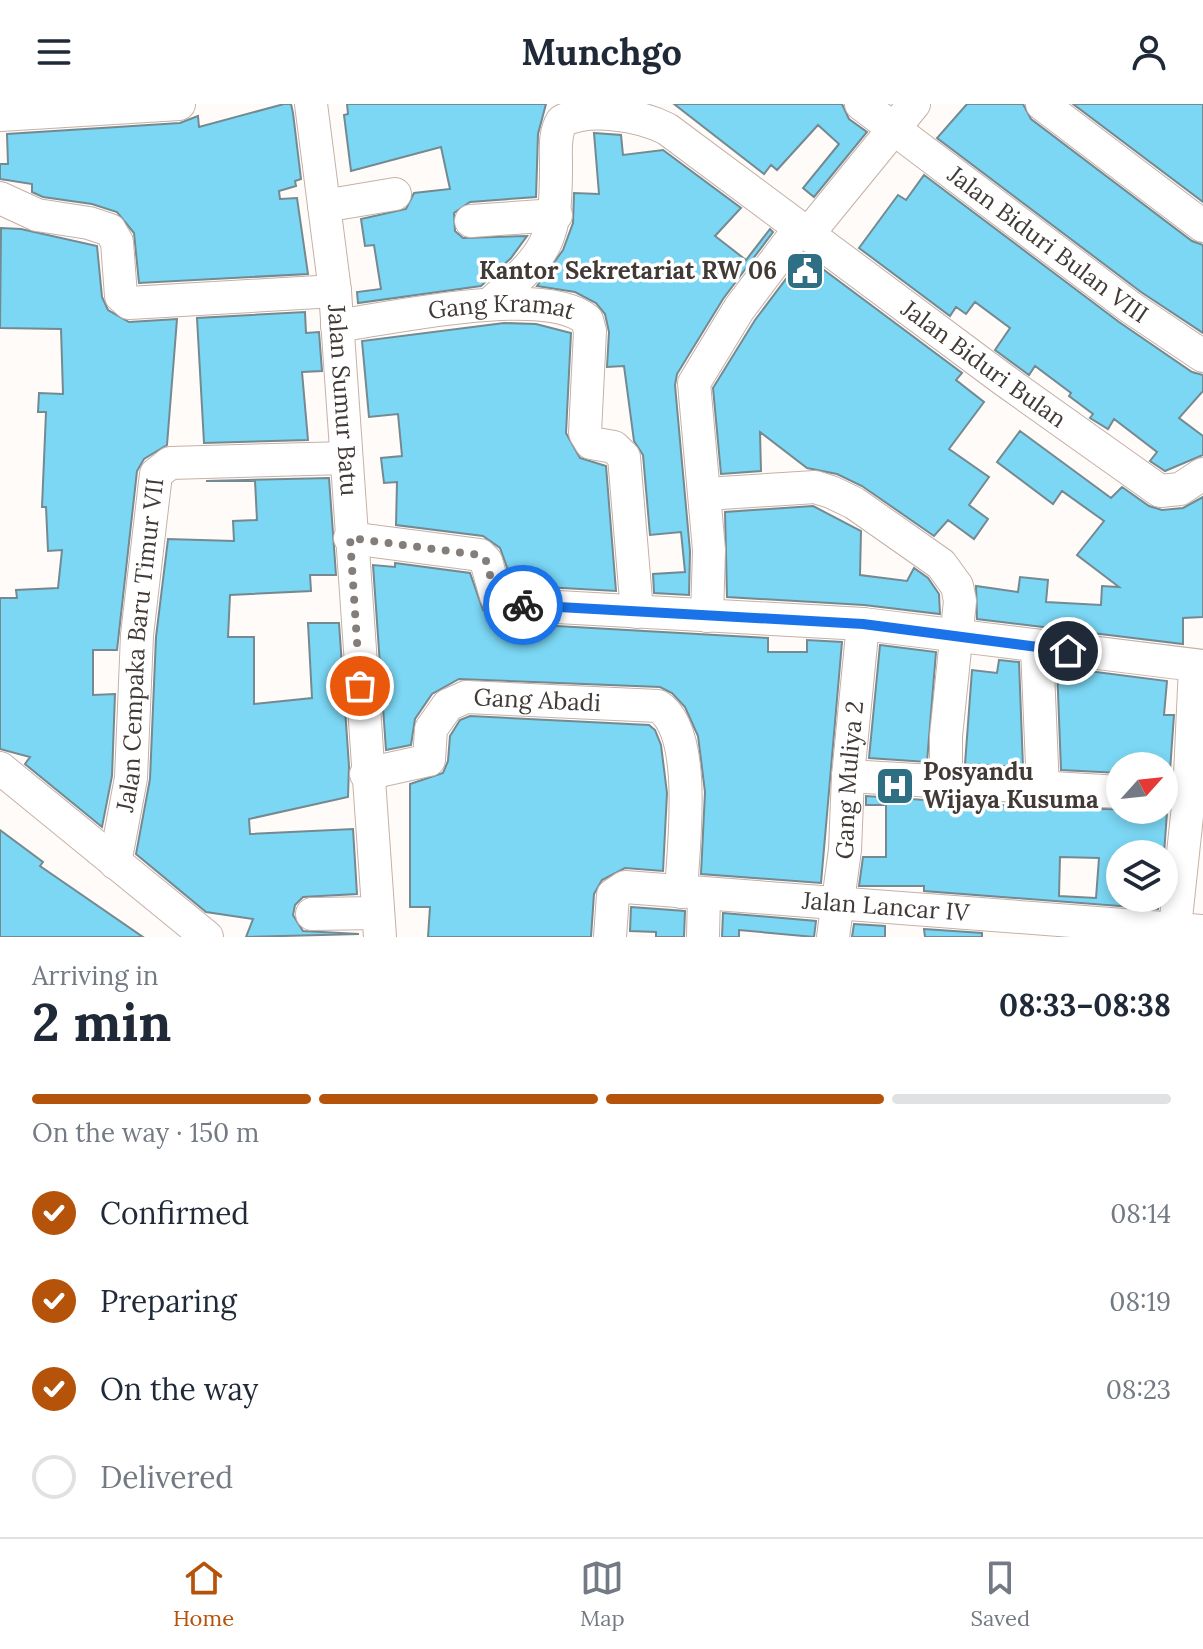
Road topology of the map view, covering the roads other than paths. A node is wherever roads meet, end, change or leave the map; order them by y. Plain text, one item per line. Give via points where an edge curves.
1 (179, 104) edge
2 (311, 104) edge
3 (861, 104) edge
4 (914, 104) edge
5 (1042, 104) edge
6 (561, 112) edge
7 (0, 115) edge
8 (894, 129) junction
9 (395, 194) dead end
10 (0, 198) edge
11 (324, 206) junction
12 (556, 215) junction
13 (471, 221) dead end
14 (1203, 226) edge
15 (804, 231) junction
16 (335, 291) junction
17 (490, 304) junction
18 (337, 326) junction
19 (1202, 352) edge
20 (346, 458) junction
21 (1203, 474) edge
22 (705, 494) junction
23 (350, 538) junction
24 (637, 612) junction
25 (707, 616) junction
26 (863, 624) junction
27 (957, 638) junction
28 (1037, 648) junction
29 (1199, 666) edge
30 (0, 768) edge
31 (366, 774) junction
32 (848, 776) junction
33 (946, 781) junction
34 (1043, 789) junction
35 (1106, 791) edge
36 (1185, 796) edge
37 (115, 863) junction
38 (693, 893) junction
39 (836, 904) junction
40 (312, 914) dead end
41 (379, 925) edge
42 (1184, 932) edge
43 (207, 937) edge
44 (610, 937) edge
45 (703, 937) edge
46 (833, 937) edge

1 - 7 street
2 - 11 street, Jalan Sumur Batu
3 - 8 street, Jalan Biduri Bulan VIII
4 - 8 street
5 - 14 street
6 - 12 street
6 - 15 street, Jalan Biduri Bulan via 644,119 667,129
8 - 15 street
8 - 19 street, Jalan Biduri Bulan VIII via 1130,307
9 - 11 street
10 - 16 street via 37,215 110,230 117,242 121,296 129,303
11 - 16 street, Jalan Sumur Batu
12 - 13 street
12 - 17 street via 543,250
15 - 21 street, Jalan Biduri Bulan via 1160,491 1180,489
15 - 22 street via 696,373 692,391
16 - 18 street, Jalan Sumur Batu
17 - 18 street, Gang Kramat
17 - 24 street, Gang Kramat via 531,304 587,320 585,433 591,443 614,447 624,457
18 - 20 street, Jalan Sumur Batu
20 - 23 street, Jalan Sumur Batu
20 - 37 street, Jalan Cempaka Baru Timur VII via 170,463 156,474 137,635 131,778
22 - 25 street
22 - 27 street via 815,487 854,503 950,575 960,601
23 - 24 street via 480,555 496,596 509,602
23 - 31 street, Jalan Sumur Batu
24 - 25 street
25 - 26 street
26 - 27 street
26 - 32 street, Gang Muliya 2
27 - 28 street
27 - 33 street
28 - 29 street
28 - 34 street
29 - 36 street
30 - 37 street
31 - 38 street, Gang Abadi via 429,760 431,729 448,705 466,697 658,706 673,721 681,744
31 - 41 street, Jalan Sumur Batu
32 - 33 street
32 - 39 street, Gang Muliya 2
33 - 34 street
34 - 35 street
36 - 42 street
37 - 43 street
38 - 39 street, Jalan Lancar IV
38 - 44 street, Jalan Lancar IV via 619,889 613,895
38 - 45 street
39 - 42 street, Jalan Lancar IV
39 - 46 street, Gang Muliya 2
40 - 41 street

